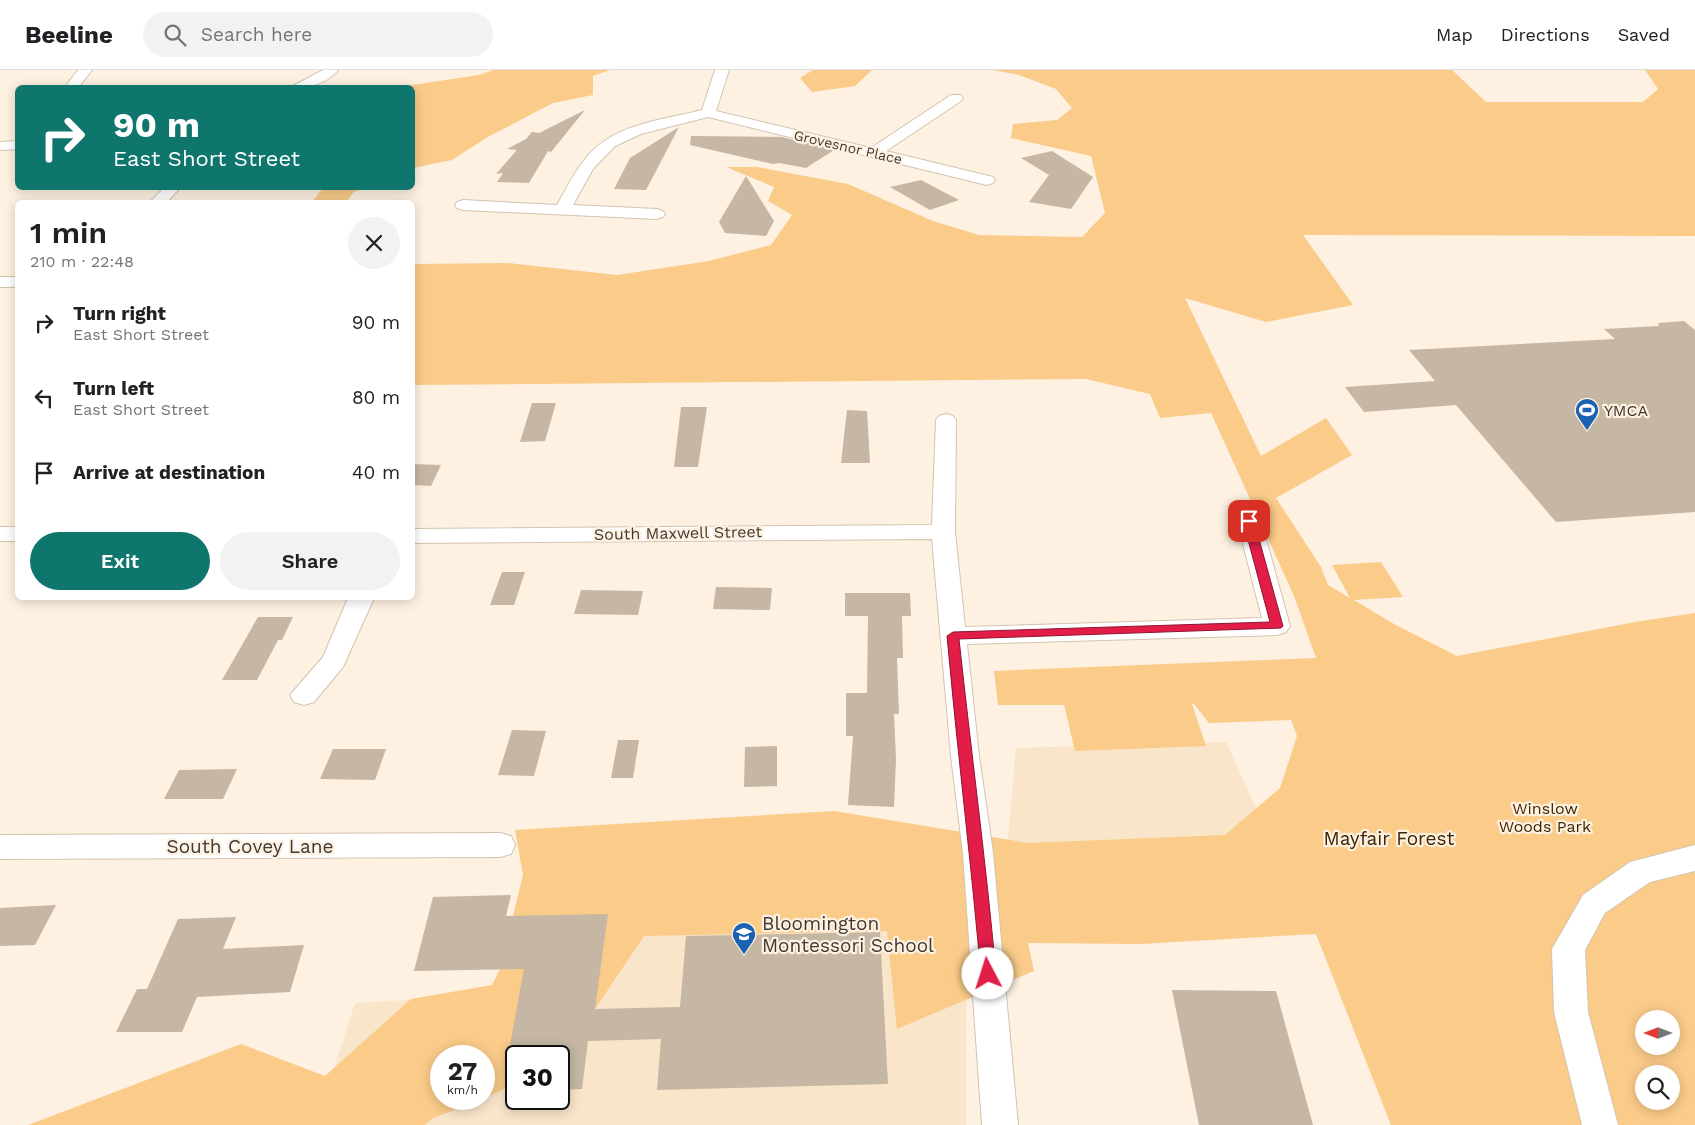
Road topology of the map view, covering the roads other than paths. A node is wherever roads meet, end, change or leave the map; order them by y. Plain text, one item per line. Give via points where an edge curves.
1 (85, 70) edge
2 (331, 70) edge
3 (722, 70) edge
4 (72, 85) edge
5 (302, 85) edge
6 (956, 98) dead end
7 (708, 113) junction
8 (15, 145) edge
9 (0, 146) edge
10 (873, 153) junction
11 (987, 180) dead end
12 (170, 190) edge
13 (160, 200) edge
14 (463, 205) dead end
15 (563, 209) junction
16 (657, 214) dead end
17 (0, 282) edge
18 (15, 282) edge
19 (946, 420) dead end
20 (1249, 521) dead end
21 (943, 532) junction
22 (0, 534) edge
23 (15, 534) edge
24 (415, 536) edge
25 (360, 600) edge
26 (953, 636) junction
27 (304, 695) dead end
28 (500, 845) dead end
29 (0, 847) edge
30 (1695, 858) edge
31 (1000, 1125) edge
32 (1600, 1125) edge

1 - 4 street
2 - 5 street
3 - 7 street
6 - 10 street
7 - 10 street, Grovesnor Place
7 - 15 street via 636,130 610,143 587,167
8 - 9 street
10 - 11 street, Grovesnor Place
12 - 13 street
14 - 15 street
15 - 16 street
17 - 18 street
19 - 21 street
20 - 26 street via 1277,626
21 - 24 street, South Maxwell Street
21 - 26 street
22 - 23 street
25 - 27 street via 334,661
26 - 31 street via 978,852
28 - 29 street, South Covey Lane
30 - 32 street via 1641,871 1594,904 1568,949 1570,1012

